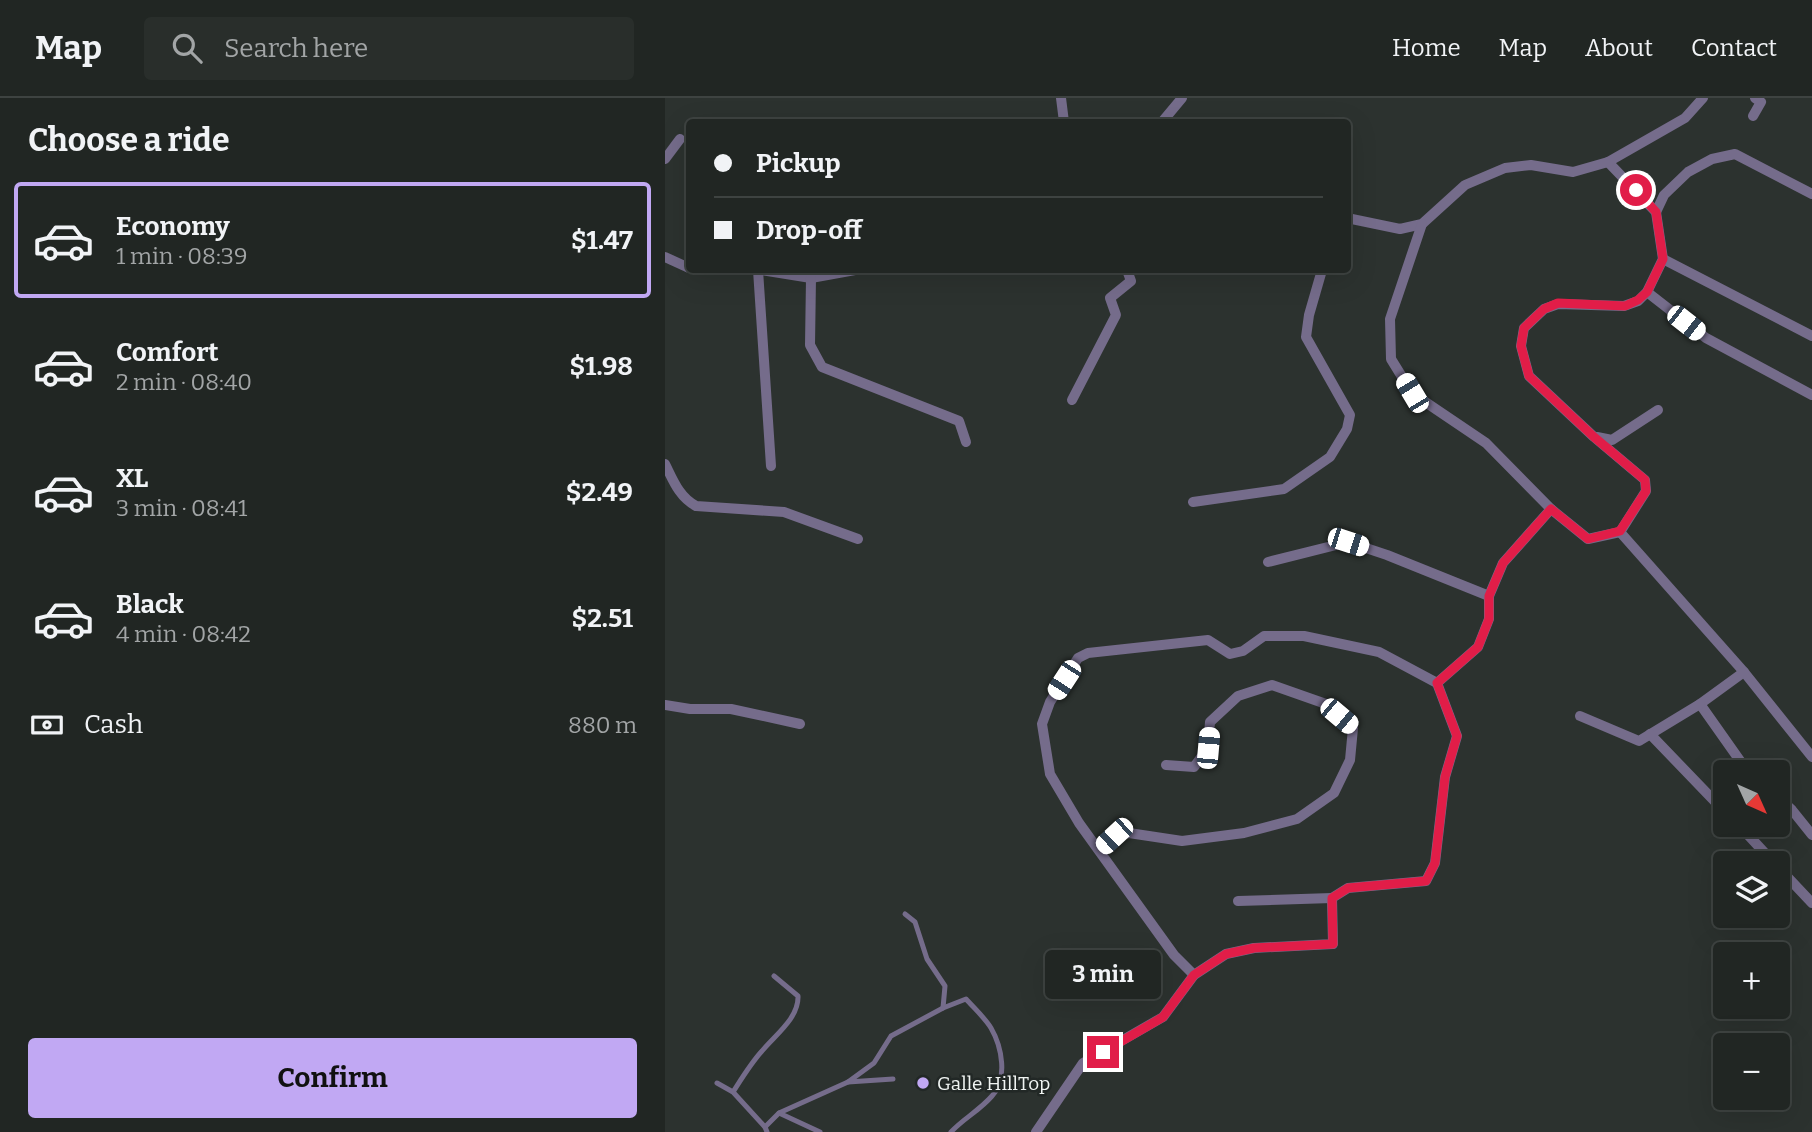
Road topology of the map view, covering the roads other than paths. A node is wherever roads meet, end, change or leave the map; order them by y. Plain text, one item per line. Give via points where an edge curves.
1 (1061, 98) edge
2 (1182, 98) edge
3 (1703, 98) edge
4 (1755, 98) edge
5 (1753, 116) dead end
6 (1064, 119) edge
7 (1164, 119) edge
8 (681, 139) dead end
9 (665, 159) edge
10 (1608, 162) junction
11 (1812, 194) edge
12 (1656, 212) junction
13 (1351, 219) edge
14 (1422, 224) junction
15 (665, 258) edge
16 (1663, 259) junction
17 (686, 267) edge
18 (759, 273) edge
19 (778, 273) edge
20 (838, 273) edge
21 (1127, 273) edge
22 (1321, 273) edge
23 (811, 278) junction
24 (1647, 292) junction
25 (1812, 336) edge
26 (1812, 395) edge
27 (1072, 400) dead end
28 (1658, 410) dead end
29 (1594, 437) junction
30 (966, 442) dead end
31 (665, 464) edge
32 (771, 466) dead end
33 (1193, 502) dead end
34 (1551, 509) junction
35 (1620, 531) junction
36 (858, 539) dead end
37 (1268, 562) dead end
38 (1489, 596) junction
39 (1744, 671) junction
40 (1437, 683) junction
41 (1700, 704) junction
42 (665, 705) edge
43 (1580, 716) dead end
44 (800, 724) dead end
45 (1650, 734) junction
46 (1812, 757) edge
47 (1739, 760) edge
48 (1166, 765) dead end
49 (1713, 799) edge
50 (1790, 808) edge
51 (1812, 835) edge
52 (1750, 837) edge
53 (1099, 849) junction
54 (1763, 851) edge
55 (1790, 880) edge
56 (1332, 898) junction
57 (1238, 901) dead end
58 (1812, 903) edge
59 (905, 914) dead end
60 (1194, 975) junction
61 (774, 976) dead end
62 (943, 1007) junction
63 (893, 1079) dead end
64 (848, 1082) junction
65 (717, 1083) dead end
66 (733, 1092) junction
67 (779, 1113) junction
68 (766, 1130) edge
69 (820, 1132) edge
70 (951, 1132) edge
71 (1036, 1132) edge

1 - 6 street
2 - 7 street
3 - 10 street via 1685,118
4 - 5 street via 1761,102
8 - 9 street
10 - 12 street
10 - 14 street via 1573,172 1531,165 1506,168 1465,185
11 - 12 street via 1735,154 1712,159 1688,172 1664,195
12 - 16 street
13 - 14 street via 1400,229
14 - 34 street via 1390,319 1391,359 1412,393 1486,443
15 - 17 street
16 - 24 street
16 - 25 street
18 - 32 street
19 - 23 street
20 - 23 street
21 - 27 street via 1131,281 1110,298 1116,315
22 - 33 street via 1306,337 1350,415 1347,429 1330,457 1284,489
23 - 30 street via 810,345 822,368 959,421
24 - 26 street via 1706,338
24 - 29 street via 1625,306 1558,303 1524,328 1521,346 1529,376
28 - 29 street via 1612,440
29 - 35 street via 1645,480 1646,491
31 - 36 street via 678,490 696,506 784,512
34 - 35 street via 1588,539
34 - 38 street via 1503,563
35 - 39 street
37 - 38 street via 1348,542
38 - 40 street via 1489,619 1478,647
39 - 41 street
39 - 46 street
40 - 53 street via 1380,652 1304,636 1265,636 1230,654 1208,640 1088,653 1079,658 1050,702 1042,724 1050,774
40 - 56 street via 1457,736 1445,777 1435,863 1426,881 1348,888
41 - 45 street
41 - 47 street
42 - 44 street via 731,709
43 - 45 street via 1639,741
45 - 49 street
48 - 53 street via 1194,767 1208,748 1210,722 1238,696 1272,685 1326,704 1353,728 1350,760 1334,793 1297,819 1244,833 1182,841 1129,833 1114,836
50 - 51 street
52 - 54 street
53 - 60 street via 1174,955
55 - 58 street
56 - 57 street
56 - 60 street via 1333,944 1226,954
59 - 62 lane via 915,922 927,959 945,986
60 - 71 street via 1163,1017 1083,1063
61 - 66 lane via 798,996 798,1005
62 - 64 lane via 891,1036 874,1063
62 - 70 lane via 966,999 991,1027 1000,1048 1001,1080 995,1093
63 - 64 lane
64 - 67 lane
65 - 66 lane
66 - 68 lane
67 - 68 lane
67 - 69 lane

